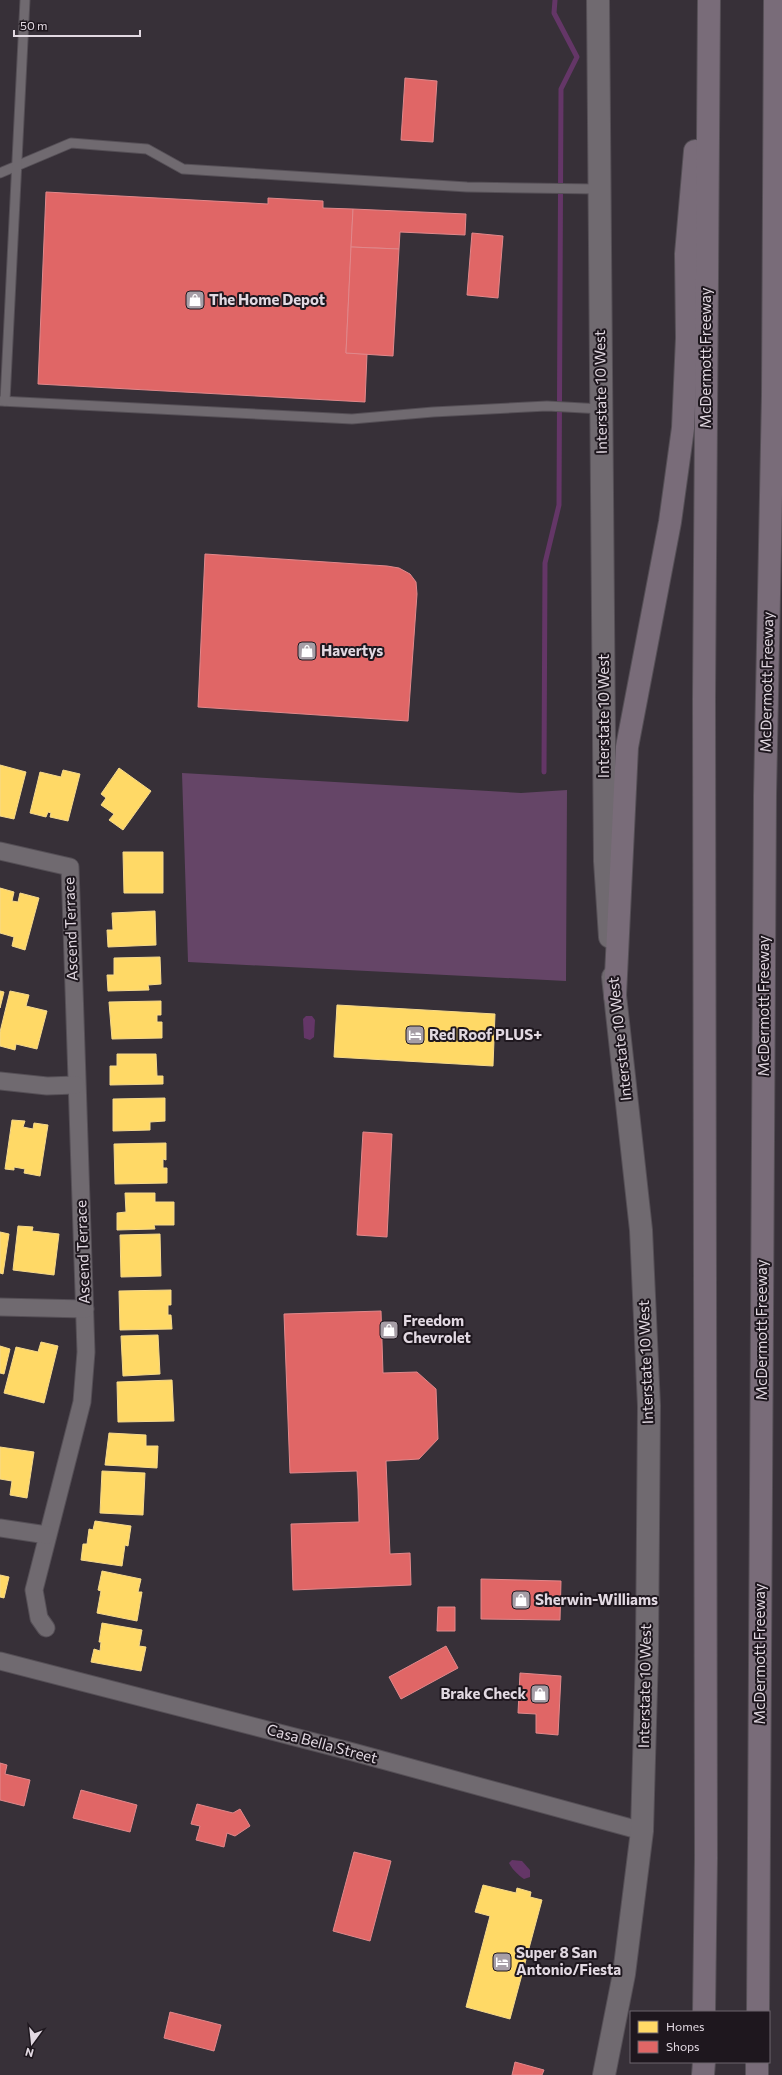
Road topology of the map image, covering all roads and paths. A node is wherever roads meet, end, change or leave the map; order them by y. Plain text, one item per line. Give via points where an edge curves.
1 (24, 0) edge
2 (598, 0) edge
3 (709, 0) edge
4 (775, 0) edge
5 (16, 166) junction
6 (0, 173) edge
7 (598, 189) junction
8 (773, 395) junction
9 (3, 401) edge
10 (602, 409) junction
11 (782, 593) edge
12 (0, 850) edge
13 (615, 996) junction
14 (0, 1081) edge
15 (76, 1085) junction
16 (0, 1307) edge
17 (85, 1309) junction
18 (0, 1528) edge
19 (47, 1535) junction
20 (46, 1628) dead end
21 (0, 1661) edge
22 (642, 1831) junction
23 (704, 2011) edge
24 (758, 2011) edge
25 (704, 2063) edge
26 (757, 2063) edge
27 (604, 2075) edge
28 (703, 2075) edge
29 (757, 2075) edge

1 - 5 lane
2 - 7 main road, Interstate 10 West
3 - 13 highway via 686,254 687,338 683,428 670,522 627,747
3 - 23 highway, McDermott Freeway via 704,698
4 - 8 highway, McDermott Freeway
5 - 6 lane
5 - 7 lane via 71,143 146,149 183,169 467,187
5 - 9 lane
7 - 10 main road, Interstate 10 West
8 - 11 highway
8 - 24 highway, McDermott Freeway via 765,803
9 - 10 lane via 352,419 547,406
10 - 13 main road, Interstate 10 West via 605,862
12 - 15 street, Ascend Terrace via 70,868
13 - 22 main road, Interstate 10 West via 641,1230 649,1406 647,1651
14 - 15 street via 47,1086
15 - 17 street, Ascend Terrace
16 - 17 street
17 - 19 street, Ascend Terrace via 83,1396
18 - 19 street
19 - 20 street, Ascend Terrace via 34,1590 40,1618
21 - 22 street, Casa Bella Street via 353,1752
22 - 27 main road, Interstate 10 West via 624,1974
25 - 28 highway
26 - 29 highway

